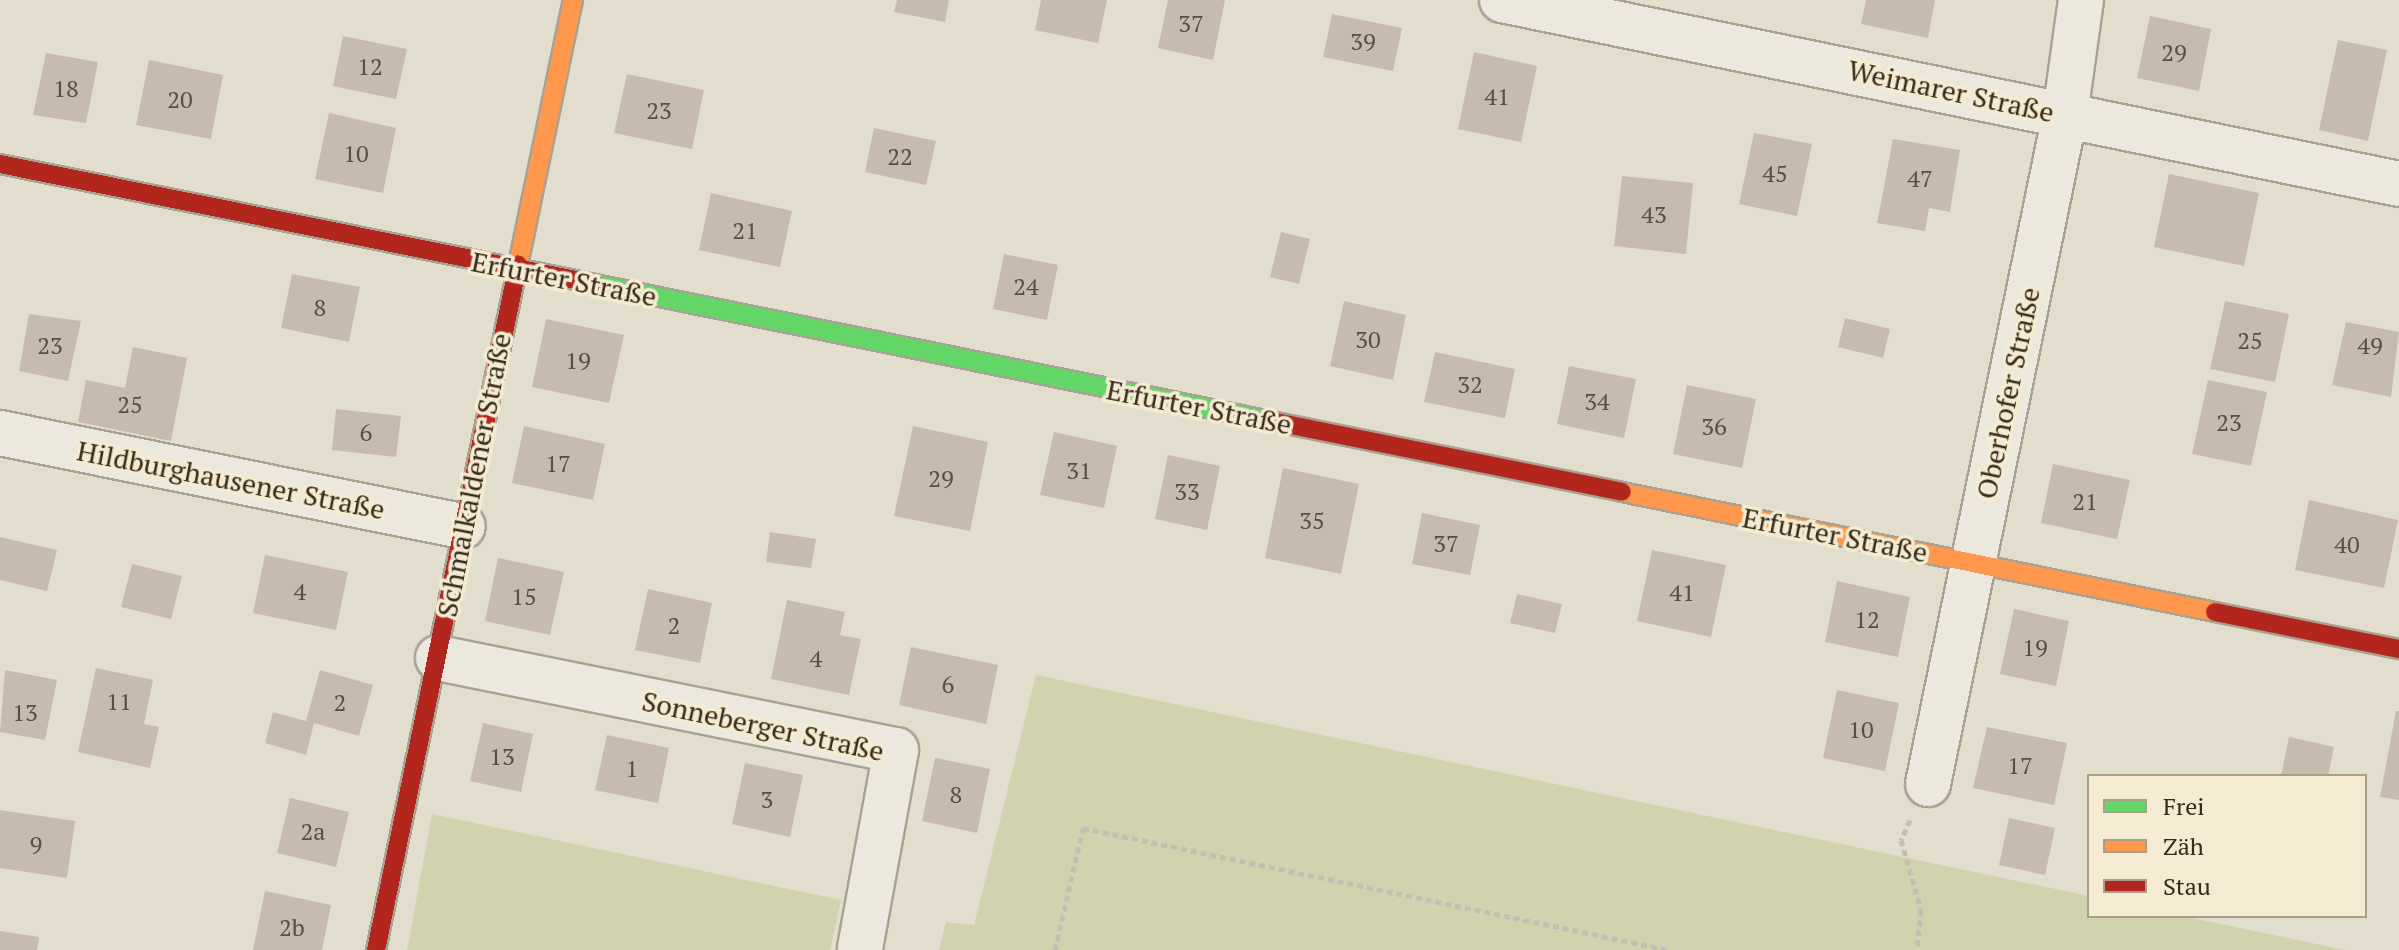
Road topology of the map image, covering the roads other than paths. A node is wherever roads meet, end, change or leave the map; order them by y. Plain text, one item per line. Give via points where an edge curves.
1 (573, 0) edge
2 (1502, 0) edge
3 (2081, 0) edge
4 (2065, 115) junction
5 (0, 164) edge
6 (2399, 184) edge
7 (516, 269) junction
8 (0, 433) edge
9 (463, 526) junction
10 (1973, 563) junction
11 (2399, 649) edge
12 (438, 658) junction
13 (1928, 784) road end
14 (860, 949) edge
15 (376, 950) edge

1 - 7 street, Schmalkaldener Straße
2 - 4 street, Weimarer Straße
3 - 4 street, Oberhofer Straße
4 - 6 street, Weimarer Straße
4 - 10 street, Oberhofer Straße
5 - 7 street, Erfurter Straße
7 - 9 street, Schmalkaldener Straße
7 - 10 street, Erfurter Straße
8 - 9 street, Hildburghausener Straße
9 - 12 street, Schmalkaldener Straße
10 - 11 street, Erfurter Straße
10 - 13 street, Oberhofer Straße
12 - 14 street, Sonneberger Straße via 896,750
12 - 15 street, Schmalkaldener Straße

